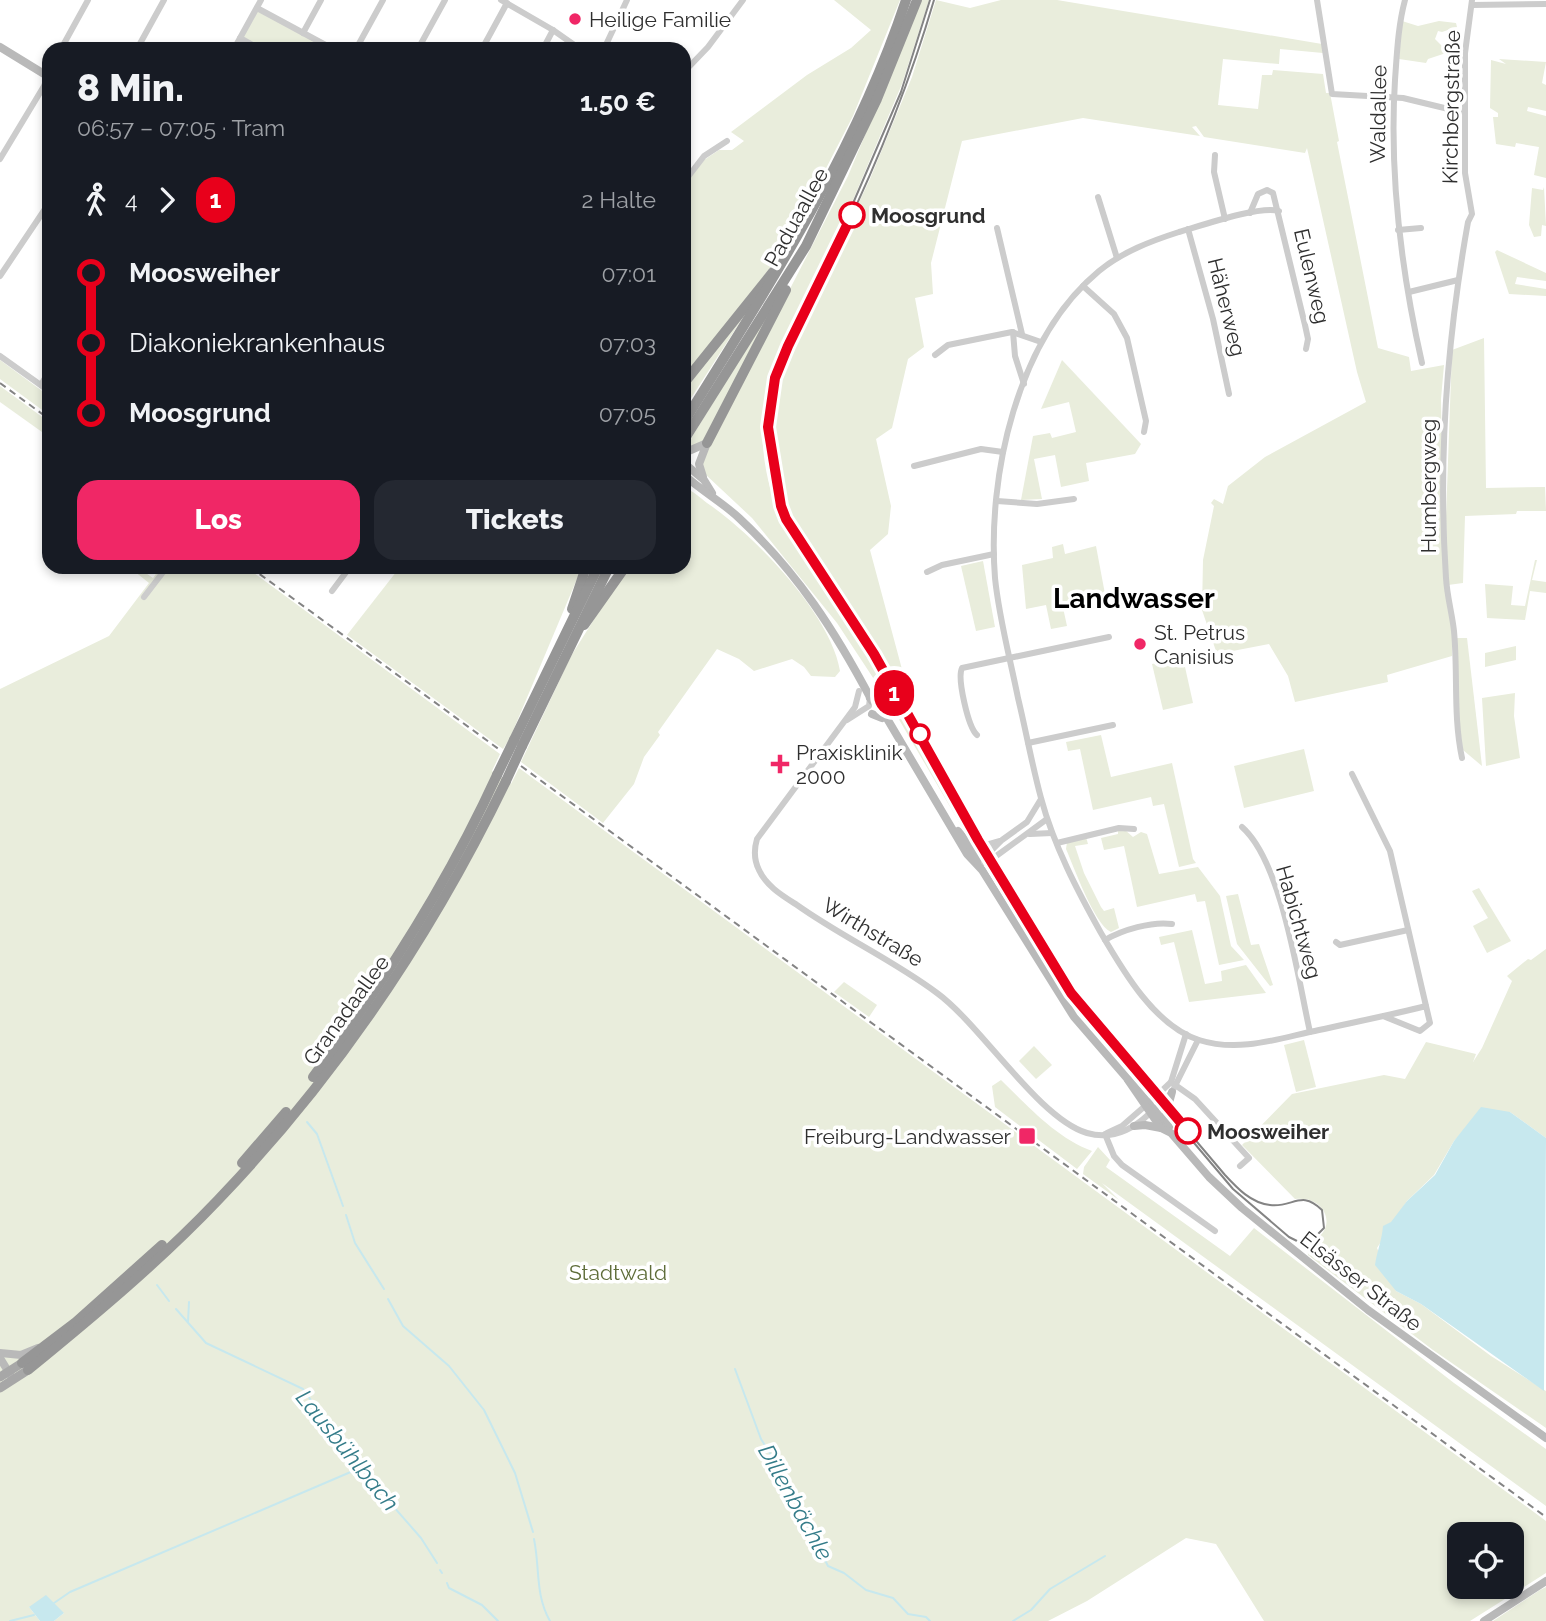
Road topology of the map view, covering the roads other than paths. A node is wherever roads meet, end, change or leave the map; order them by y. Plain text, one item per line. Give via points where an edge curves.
1 (88, 0) edge
2 (164, 0) edge
3 (261, 0) edge
4 (321, 0) edge
5 (383, 0) edge
6 (445, 0) edge
7 (627, 0) edge
8 (743, 0) edge
9 (906, 0) edge
10 (917, 0) edge
11 (1317, 0) edge
12 (1405, 0) edge
13 (504, 2) edge
14 (1472, 2) edge
15 (1546, 4) edge
16 (257, 8) junction
17 (553, 30) junction
18 (303, 33) junction
19 (240, 38) junction
20 (65, 42) edge
21 (141, 42) edge
22 (238, 42) edge
23 (247, 42) edge
24 (320, 42) edge
25 (360, 42) edge
26 (422, 42) edge
27 (485, 42) edge
28 (547, 42) edge
29 (570, 42) edge
30 (607, 42) edge
31 (0, 47) edge
32 (691, 65) edge
33 (42, 72) edge
34 (42, 88) edge
35 (1394, 97) junction
36 (1465, 113) junction
37 (727, 141) dead end
38 (1215, 155) dead end
39 (0, 159) edge
40 (691, 173) edge
41 (1098, 197) dead end
42 (1279, 211) junction
43 (42, 213) edge
44 (1250, 213) junction
45 (1472, 214) joint
46 (1225, 219) junction
47 (997, 228) dead end
48 (1421, 228) dead end
49 (1188, 229) junction
50 (1398, 230) junction
51 (806, 246) junction
52 (1117, 258) junction
53 (783, 262) junction
54 (0, 275) edge
55 (1458, 280) junction
56 (1083, 286) junction
57 (1409, 292) junction
58 (1013, 332) junction
59 (1023, 334) junction
60 (1041, 342) junction
61 (1306, 349) dead end
62 (935, 355) dead end
63 (0, 356) edge
64 (1422, 363) dead end
65 (691, 374) edge
66 (1024, 384) junction
67 (41, 385) edge
68 (1229, 394) dead end
69 (691, 416) edge
70 (691, 417) edge
71 (1144, 432) dead end
72 (707, 443) junction
73 (691, 450) edge
74 (1003, 452) junction
75 (914, 466) dead end
76 (691, 469) edge
77 (704, 480) junction
78 (691, 481) edge
79 (691, 484) edge
80 (694, 484) junction
81 (714, 495) junction
82 (1074, 499) dead end
83 (997, 501) junction
84 (995, 554) junction
85 (927, 572) dead end
86 (162, 574) edge
87 (345, 574) edge
88 (583, 574) edge
89 (595, 574) edge
90 (605, 574) edge
91 (620, 574) edge
92 (332, 591) dead end
93 (144, 597) dead end
94 (572, 630) junction
95 (1110, 637) dead end
96 (1009, 658) junction
97 (858, 677) junction
98 (859, 691) joint
99 (870, 698) junction
100 (855, 707) junction
101 (873, 714) joint
102 (856, 715) junction
103 (882, 718) junction
104 (845, 721) junction
105 (1114, 725) dead end
106 (891, 727) junction
107 (978, 735) dead end
108 (1028, 743) junction
109 (1462, 758) dead end
110 (1352, 774) dead end
111 (501, 778) junction
112 (1041, 799) junction
113 (947, 818) junction
114 (1047, 819) junction
115 (1027, 822) junction
116 (1242, 827) dead end
117 (1134, 829) dead end
118 (1052, 833) junction
119 (1028, 834) junction
120 (1003, 840) junction
121 (968, 842) junction
122 (1057, 843) junction
123 (981, 864) junction
124 (1172, 924) dead end
125 (1408, 930) junction
126 (1105, 940) junction
127 (1336, 942) dead end
128 (1426, 1006) junction
129 (1383, 1016) junction
130 (1310, 1032) junction
131 (1186, 1034) junction
132 (1198, 1040) junction
133 (1173, 1087) junction
134 (1150, 1108) junction
135 (1134, 1126) junction
136 (1167, 1129) junction
137 (1105, 1134) junction
138 (1240, 1166) dead end
139 (1215, 1231) dead end
140 (43, 1348) junction
141 (0, 1356) edge
142 (25, 1366) junction
143 (7, 1376) edge
144 (0, 1388) edge
145 (1546, 1438) edge
146 (1546, 1581) edge
147 (1484, 1621) edge

1 - 20 street
2 - 21 street
3 - 16 street
4 - 18 street
5 - 25 street
6 - 26 street
7 - 30 street
8 - 32 street
9 - 53 highway, Paduaallee via 867,99
10 - 51 highway, Paduaallee via 877,99
11 - 35 street via 1332,94
12 - 35 street, Waldallee via 1399,21
13 - 17 street
13 - 27 street
14 - 15 street
14 - 36 street, Kirchbergstraße via 1465,46
16 - 18 street
16 - 19 street
17 - 28 street
17 - 29 street
18 - 24 street
19 - 22 street
19 - 23 street
31 - 33 main road
34 - 39 street
35 - 36 street
35 - 50 street, Waldallee
36 - 45 street, Kirchbergstraße via 1465,173
37 - 40 street via 704,156
38 - 46 street via 1214,172
41 - 52 street
42 - 44 street
42 - 44 street via 1275,196 1267,190 1256,197
42 - 61 street, Eulenweg via 1307,334
43 - 54 street
44 - 46 street
45 - 55 street, Humbergweg
46 - 49 street
47 - 59 street
48 - 50 street
49 - 52 street
49 - 68 street, Häherweg
50 - 57 street, Waldallee
51 - 70 highway, Paduaallee
51 - 72 highway
52 - 56 street
53 - 65 highway
53 - 69 highway, Paduaallee
55 - 57 street
55 - 109 street, Humbergweg via 1447,373 1444,516 1446,582 1454,632 1454,699
56 - 60 street
56 - 71 street via 1114,314 1127,338 1146,421
57 - 64 street, Waldallee
58 - 59 street
58 - 62 street via 948,345
58 - 66 street
59 - 60 street
60 - 66 street
63 - 67 street
66 - 74 street
72 - 73 main road
72 - 77 main road via 699,464
74 - 75 street via 981,449
74 - 83 street
76 - 77 main road, Elsässer Straße
77 - 81 main road, Elsässer Straße
78 - 80 main road, Elsässer Straße
79 - 80 main road
80 - 81 main road, Elsässer Straße
81 - 97 main road, Elsässer Straße via 764,542 810,595
82 - 83 street via 1037,504
83 - 84 street
84 - 85 street
84 - 96 street
86 - 93 street
87 - 92 street
88 - 94 highway via 575,595
89 - 94 highway, Granadaallee
90 - 94 highway, Granadaallee
91 - 94 highway via 594,614
94 - 111 highway, Granadaallee, bridge
95 - 96 street
96 - 107 street via 960,671 970,723
96 - 108 street
97 - 98 main road
97 - 99 main road, Elsässer Straße
98 - 100 street, Wirthstraße
99 - 100 street, Wirthstraße
99 - 102 street via 869,706
99 - 103 main road, Elsässer Straße
99 - 106 main road, Elsässer Straße
100 - 104 street, Wirthstraße
101 - 102 street
101 - 103 main road
102 - 104 street, Wirthstraße
103 - 106 main road, Elsässer Straße
104 - 137 street, Wirthstraße via 757,839 756,862 762,876 817,920 943,998 1066,1122 1086,1133
105 - 108 street
106 - 113 main road, Elsässer Straße
108 - 112 street
110 - 125 street via 1390,851
111 - 140 highway, Granadaallee via 421,919 295,1101 186,1222
111 - 142 highway, Granadaallee via 468,855 422,936 365,1021 274,1138 151,1266
112 - 114 street
112 - 115 street
113 - 121 main road, Elsässer Straße
113 - 123 main road, Elsässer Straße via 967,854
114 - 115 street
114 - 118 street
114 - 119 street
115 - 120 street
116 - 130 street, Habichtweg via 1258,847 1278,897
117 - 122 street via 1119,828
118 - 119 street
118 - 122 street
119 - 123 street
120 - 121 street via 986,845
120 - 123 street
121 - 123 main road, Elsässer Straße
122 - 126 street
123 - 134 main road, Elsässer Straße via 1065,1004
124 - 126 street via 1122,932
125 - 127 street via 1340,945
125 - 128 street
126 - 131 street via 1156,1010
128 - 129 street
128 - 129 street via 1430,1023 1420,1031
129 - 130 street
130 - 132 street via 1244,1045
131 - 132 street
131 - 133 street
132 - 133 street
133 - 134 street
133 - 136 main road
133 - 138 street via 1195,1100 1249,1158
134 - 135 street
134 - 136 main road, Elsässer Straße
134 - 137 street
135 - 136 main road
135 - 137 street
136 - 145 main road, Elsässer Straße via 1218,1186 1299,1256
137 - 139 street via 1122,1165
140 - 141 main road
140 - 142 highway, Granadaallee
141 - 143 main road
142 - 143 main road, Granadaallee
143 - 144 main road, Granadaallee
146 - 147 main road

